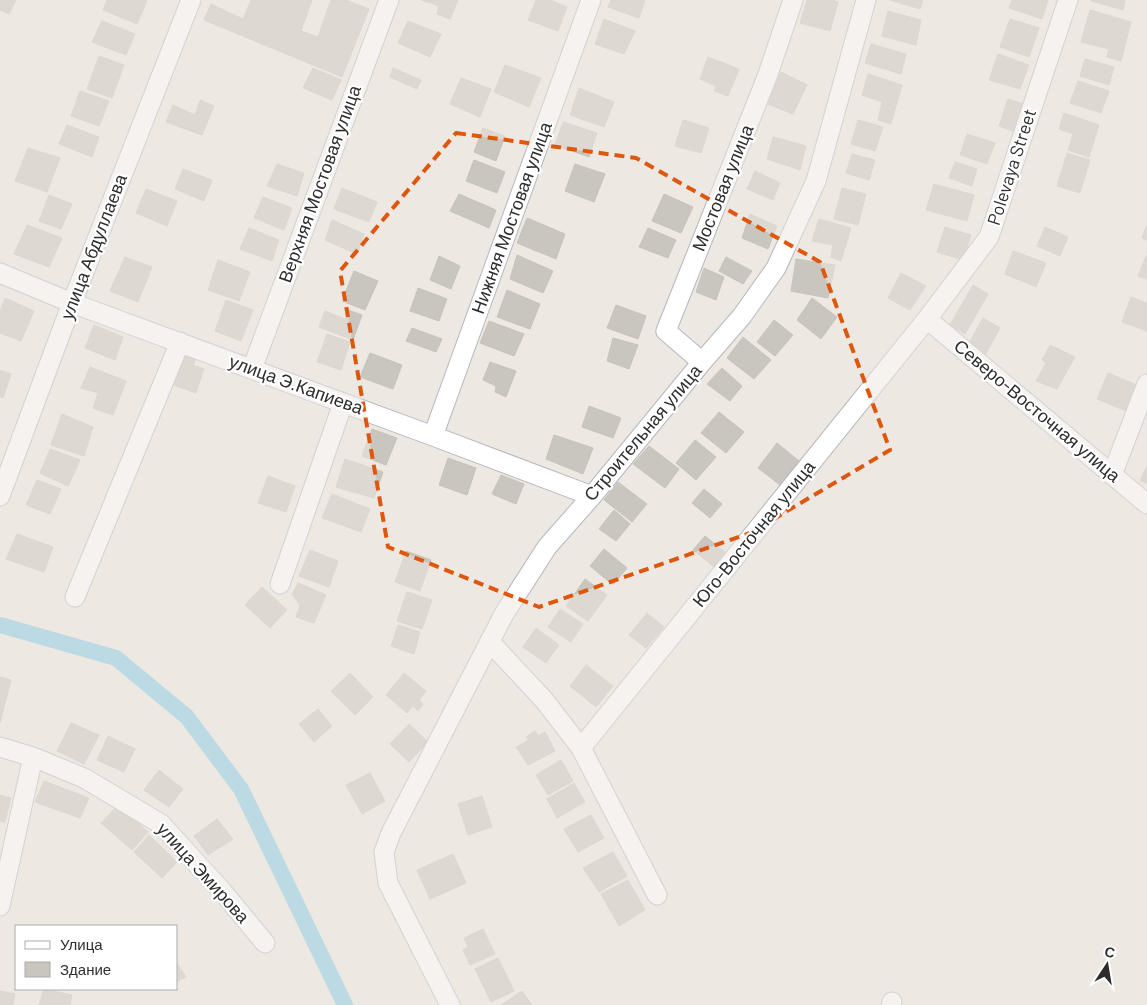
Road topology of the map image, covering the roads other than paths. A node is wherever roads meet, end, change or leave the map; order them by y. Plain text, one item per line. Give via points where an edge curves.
1 (191, 0) edge
2 (389, 0) edge
3 (591, 0) edge
4 (793, 0) edge
5 (866, 0) edge
6 (1068, 0) edge
7 (0, 273) edge
8 (72, 303) junction
9 (927, 319) junction
10 (180, 342) junction
11 (702, 362) junction
12 (252, 369) junction
13 (1147, 384) edge
14 (343, 402) junction
15 (433, 436) junction
16 (1112, 474) junction
17 (0, 496) edge
18 (592, 496) junction
19 (1147, 504) edge
20 (280, 584) dead end
21 (75, 597) dead end
22 (490, 642) junction
23 (0, 747) edge
24 (581, 748) junction
25 (33, 757) junction
26 (657, 895) dead end
27 (0, 906) edge
28 (265, 944) dead end
29 (450, 1005) edge

1 - 8 street, улица Абдуллаева
2 - 12 street, Верхняя Мостовая улица
3 - 15 street, Нижняя Мостовая улица
4 - 11 street, Мостовая улица via 767,77 666,331
5 - 11 street, Строительная улица via 816,181 776,268 742,316
6 - 9 street, Polevaya Street via 989,238
7 - 8 street, улица Э.Капиева
8 - 10 street, улица Э.Капиева
8 - 17 street, улица Абдуллаева
9 - 16 street, Северо-Восточная улица
9 - 24 street, Юго-Восточная улица
10 - 12 street, улица Э.Капиева
10 - 21 street
11 - 18 street, Строительная улица
12 - 14 street, улица Э.Капиева
13 - 16 street
14 - 15 street, улица Э.Капиева
14 - 20 street
15 - 18 street, улица Э.Капиева
16 - 19 street, Северо-Восточная улица
18 - 22 street, Строительная улица via 547,547
22 - 24 street via 544,700
22 - 29 street, Строительная улица via 384,852 388,883
23 - 25 street, улица Эмирова
24 - 26 street
25 - 27 street
25 - 28 street, улица Эмирова via 84,778 161,824

